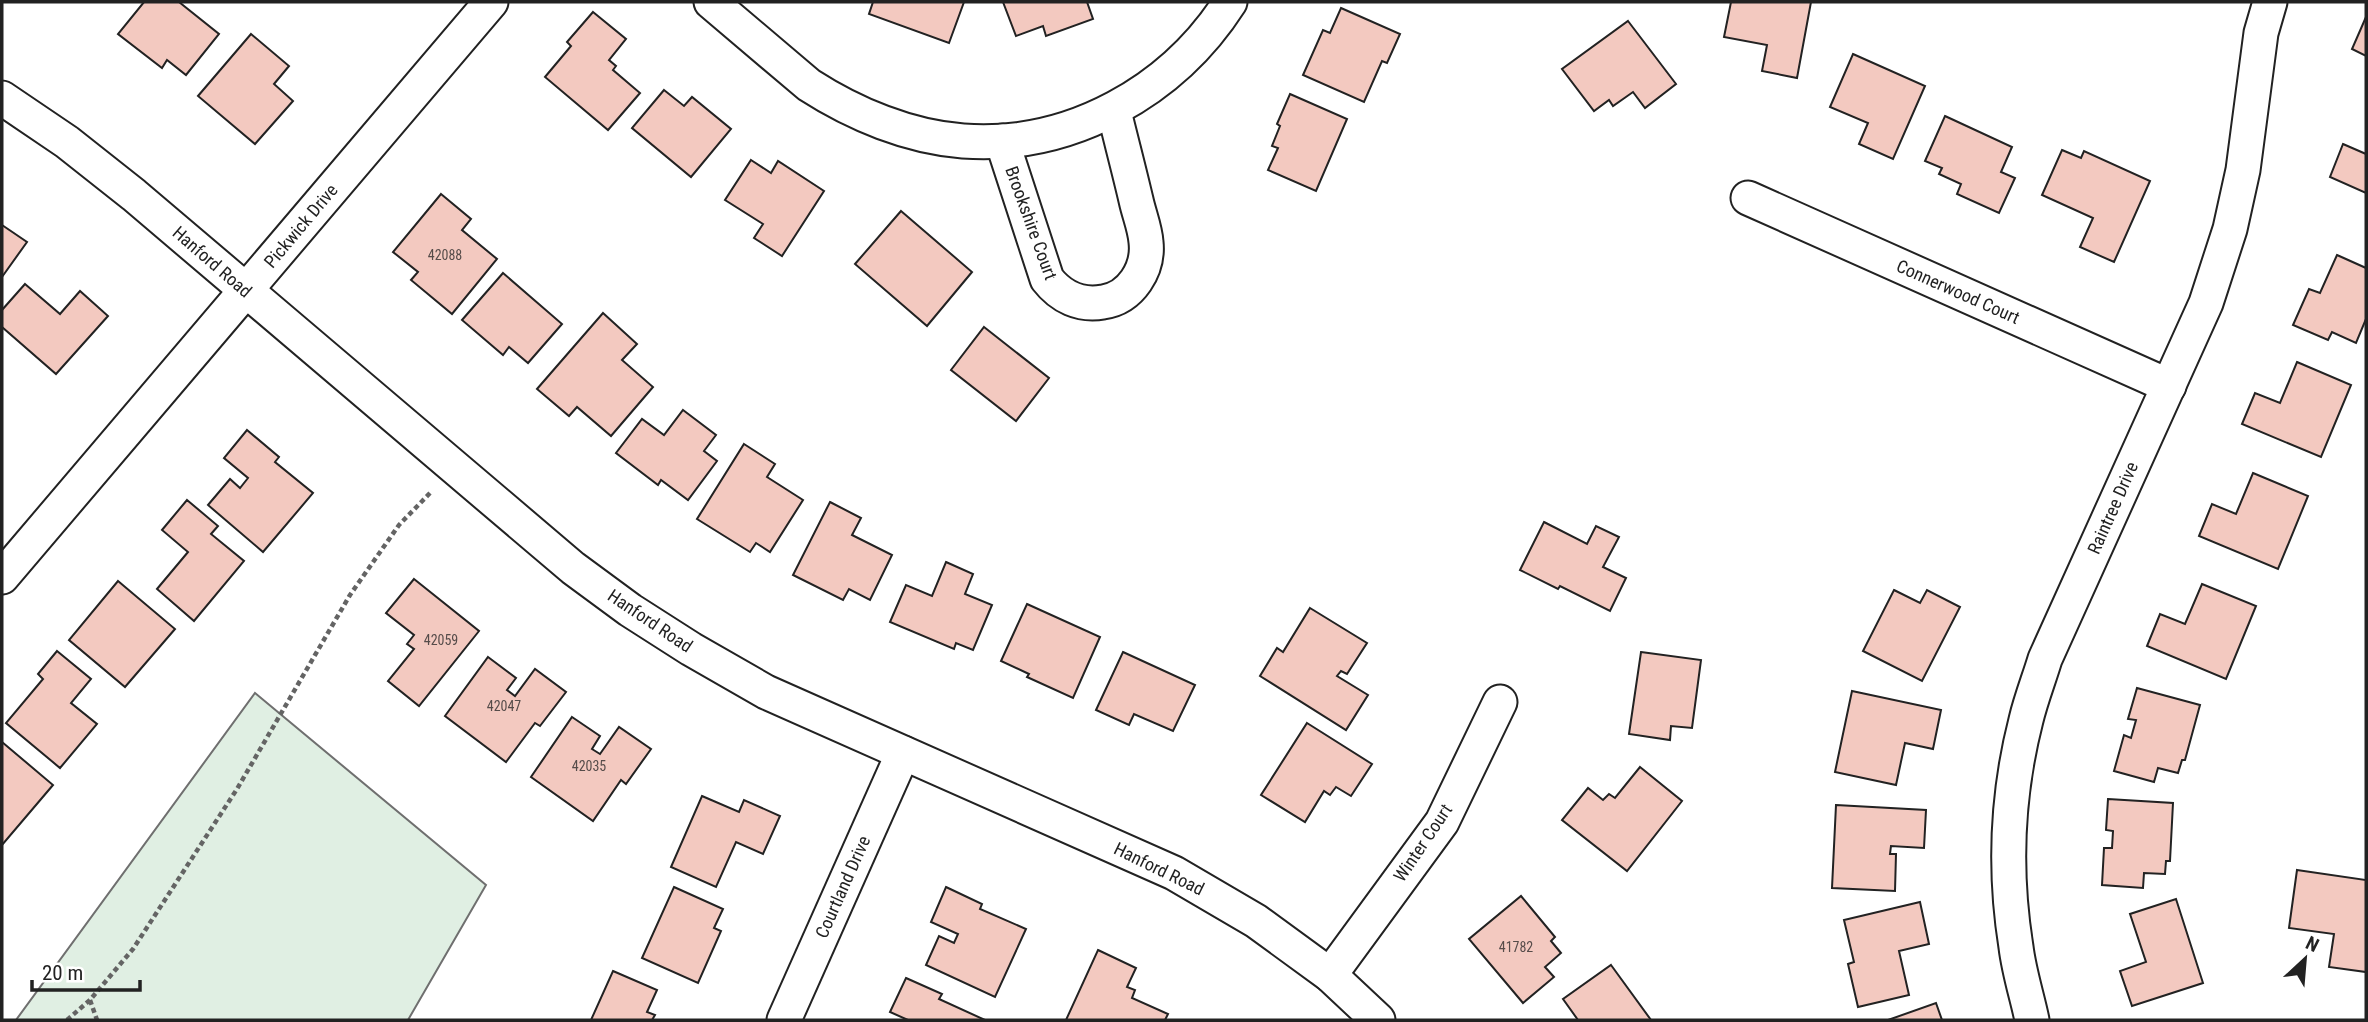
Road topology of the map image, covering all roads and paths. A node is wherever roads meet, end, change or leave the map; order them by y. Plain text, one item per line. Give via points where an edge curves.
1 (491, 2) edge
2 (710, 2) edge
3 (1230, 2) edge
4 (2270, 2) edge
5 (2, 98) edge
6 (1114, 111) junction
7 (1002, 141) junction
8 (1748, 198) dead end
9 (246, 291) junction
10 (2169, 386) junction
11 (436, 486) dead end
12 (2, 577) edge
13 (1500, 702) dead end
14 (903, 753) junction
15 (1330, 975) junction
16 (90, 1000) junction
17 (67, 1020) edge
18 (97, 1020) edge
19 (784, 1020) edge
20 (1378, 1020) edge
21 (2032, 1020) edge

1 - 9 street, Pickwick Drive
2 - 7 street via 809,85 869,117 962,141
3 - 6 street via 1187,56 1152,87
4 - 10 street, Raintree Drive via 2230,229 2206,303
5 - 9 street, Hanford Road via 67,142
6 - 7 street via 1061,131
6 - 7 street, Brookshire Court via 1147,243 1144,267 1134,284 1106,302 1072,300 1047,279
8 - 10 street, Connerwood Court
9 - 12 street, Pickwick Drive
9 - 14 street, Hanford Road via 573,568 631,610 766,692
10 - 21 street, Raintree Drive via 2045,659 2026,719 2014,782 2008,870 2016,948
11 - 16 path via 399,525 349,595 197,853 133,949
13 - 15 street, Winter Court via 1442,822
14 - 15 street, Hanford Road via 1174,873 1256,920
14 - 19 street, Courtland Drive
15 - 20 street, Hanford Road
16 - 17 path
16 - 18 path

